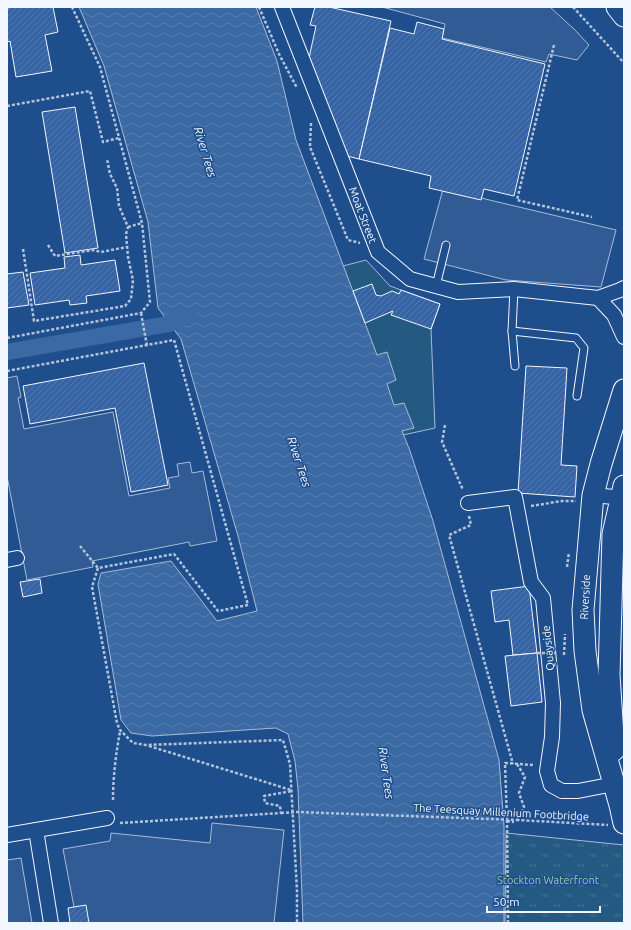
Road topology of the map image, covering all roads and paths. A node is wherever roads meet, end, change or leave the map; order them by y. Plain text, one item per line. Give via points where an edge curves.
1 (72, 7) edge
2 (259, 7) edge
3 (282, 7) edge
4 (573, 7) edge
5 (617, 7) edge
6 (624, 16) edge
7 (554, 44) dead end
8 (624, 63) edge
9 (301, 95) dead end
10 (7, 106) edge
11 (311, 121) dead end
12 (119, 138) junction
13 (108, 159) dead end
14 (592, 217) dead end
15 (142, 223) junction
16 (128, 227) junction
17 (48, 245) dead end
18 (446, 246) dead end
19 (127, 247) junction
20 (23, 249) dead end
21 (378, 252) junction
22 (436, 286) junction
23 (624, 288) edge
24 (514, 289) junction
25 (598, 298) junction
26 (141, 313) junction
27 (512, 331) junction
28 (624, 337) edge
29 (7, 338) edge
30 (147, 346) junction
31 (514, 366) dead end
32 (7, 371) edge
33 (624, 390) edge
34 (577, 396) dead end
35 (445, 425) dead end
36 (623, 494) edge
37 (584, 498) junction
38 (468, 503) junction
39 (516, 508) junction
40 (80, 546) dead end
41 (569, 551) dead end
42 (98, 568) junction
43 (567, 574) dead end
44 (565, 629) dead end
45 (536, 653) dead end
46 (555, 653) dead end
47 (564, 660) dead end
48 (120, 730) junction
49 (146, 745) junction
50 (515, 764) junction
51 (548, 765) junction
52 (614, 784) junction
53 (292, 791) junction
54 (113, 800) dead end
55 (281, 813) junction
56 (619, 818) edge
57 (113, 820) joint
58 (518, 820) junction
59 (507, 821) junction
60 (514, 822) dead end
61 (36, 830) junction
62 (7, 835) edge
63 (51, 923) edge
64 (297, 923) edge
65 (508, 923) edge

1 - 12 path via 100,67
2 - 9 path via 278,54
3 - 21 street, Moat Street
4 - 8 path
5 - 6 main road
7 - 14 path via 517,200
10 - 12 path via 90,91 103,142
11 - 21 path via 310,147 348,240
12 - 15 path
13 - 16 path via 110,174 117,188 119,206
15 - 16 path
15 - 26 path via 150,302
16 - 19 path
17 - 19 path via 55,256
18 - 22 lane
19 - 20 path via 133,280 131,299 125,306 34,321
21 - 22 street, Moat Street via 410,280
22 - 24 street, Moat Street via 458,292
23 - 25 street, Moat Street
24 - 25 street, Moat Street
24 - 27 lane
25 - 28 street via 614,315
26 - 29 path
26 - 30 path
27 - 31 lane
27 - 34 lane via 576,338 584,348
30 - 32 path
30 - 42 path via 174,340 248,605 218,611 174,554
33 - 37 main road, Riverside via 601,464
35 - 38 path via 442,442
36 - 37 street
36 - 56 main road via 613,534 609,675
37 - 39 path
37 - 52 main road, Riverside via 582,610 585,651 593,710
38 - 39 street via 515,497
38 - 50 path via 470,525 449,535
39 - 51 street, Quayside via 531,582 543,598 553,703
40 - 42 path
41 - 43 path
42 - 48 path via 92,587
44 - 47 path
45 - 46 path, bridge
48 - 49 path via 132,742
48 - 54 path
49 - 53 path
49 - 53 path via 283,740 290,764
50 - 51 path
50 - 58 path via 525,777 519,793 524,806
50 - 59 path via 505,763
51 - 52 street, Quayside via 551,785 562,791 578,791
52 - 56 main road, Riverside
53 - 55 path via 264,796 265,803 280,806
53 - 64 path
55 - 57 path, The Teesquay Millenium Footbridge
55 - 58 path, The Teesquay Millenium Footbridge, bridge
56 - 58 path, The Teesquay Millenium Footbridge
57 - 61 street
59 - 60 path
59 - 65 path
61 - 62 street
61 - 63 street

